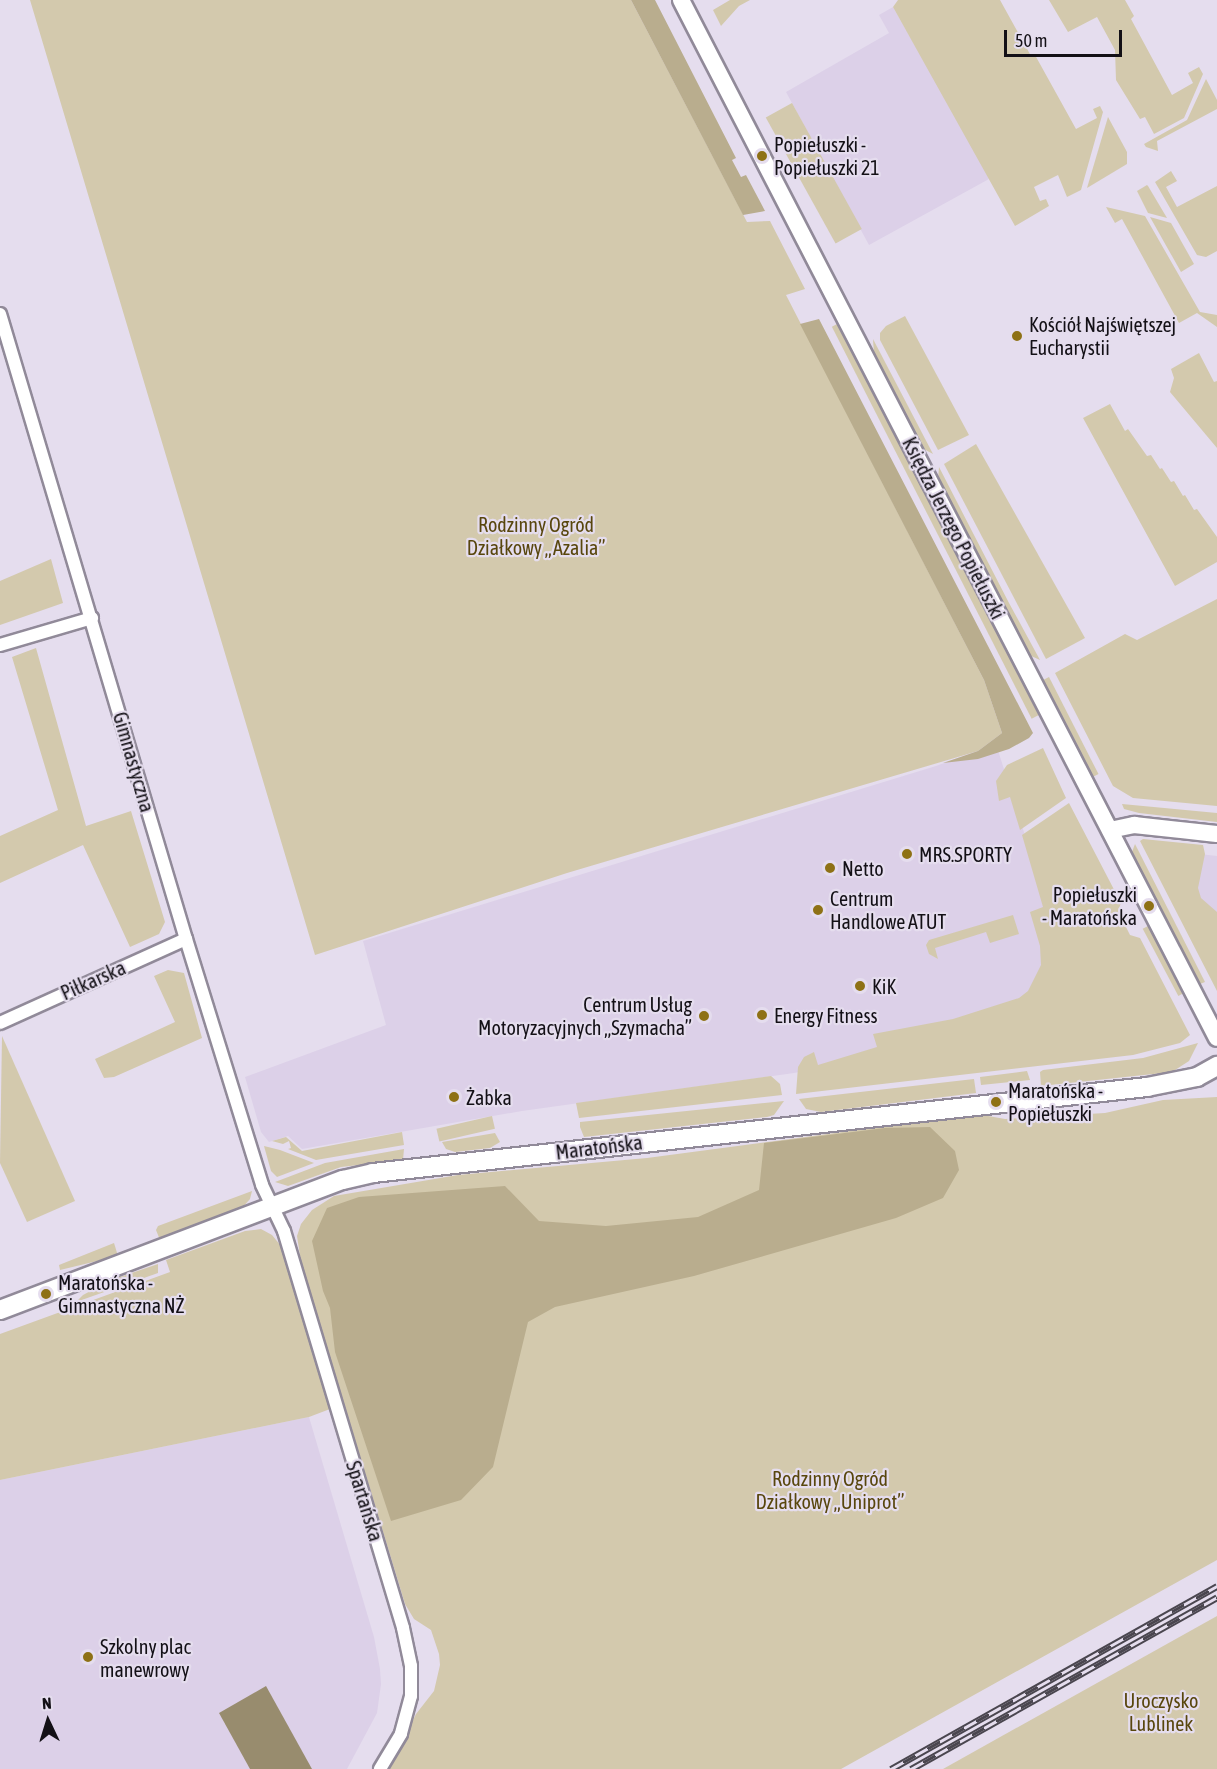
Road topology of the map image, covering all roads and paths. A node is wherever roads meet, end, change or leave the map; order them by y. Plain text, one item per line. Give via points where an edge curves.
1 (681, 0) edge
2 (687, 0) edge
3 (690, 17) junction
4 (0, 314) edge
5 (92, 618) junction
6 (0, 645) edge
7 (1110, 830) junction
8 (1217, 834) edge
9 (186, 939) junction
10 (0, 1023) edge
11 (1217, 1038) edge
12 (1217, 1066) edge
13 (272, 1208) junction
14 (0, 1310) edge
15 (380, 1769) edge

1 - 3 street, Księdza Jerzego Popiełuszki
2 - 3 street, Księdza Jerzego Popiełuszki
3 - 7 street, Księdza Jerzego Popiełuszki
4 - 5 street, Gimnastyczna
5 - 6 street
5 - 9 street, Gimnastyczna
7 - 8 street via 1134,825
7 - 11 street, Księdza Jerzego Popiełuszki
9 - 10 street, Piłkarska
9 - 13 street, Gimnastyczna
12 - 13 main road, Maratońska via 1197,1077 1147,1087 381,1172 343,1180
13 - 14 main road, Maratońska
13 - 15 street, Spartańska via 284,1231 407,1647 412,1683 409,1709 401,1734

